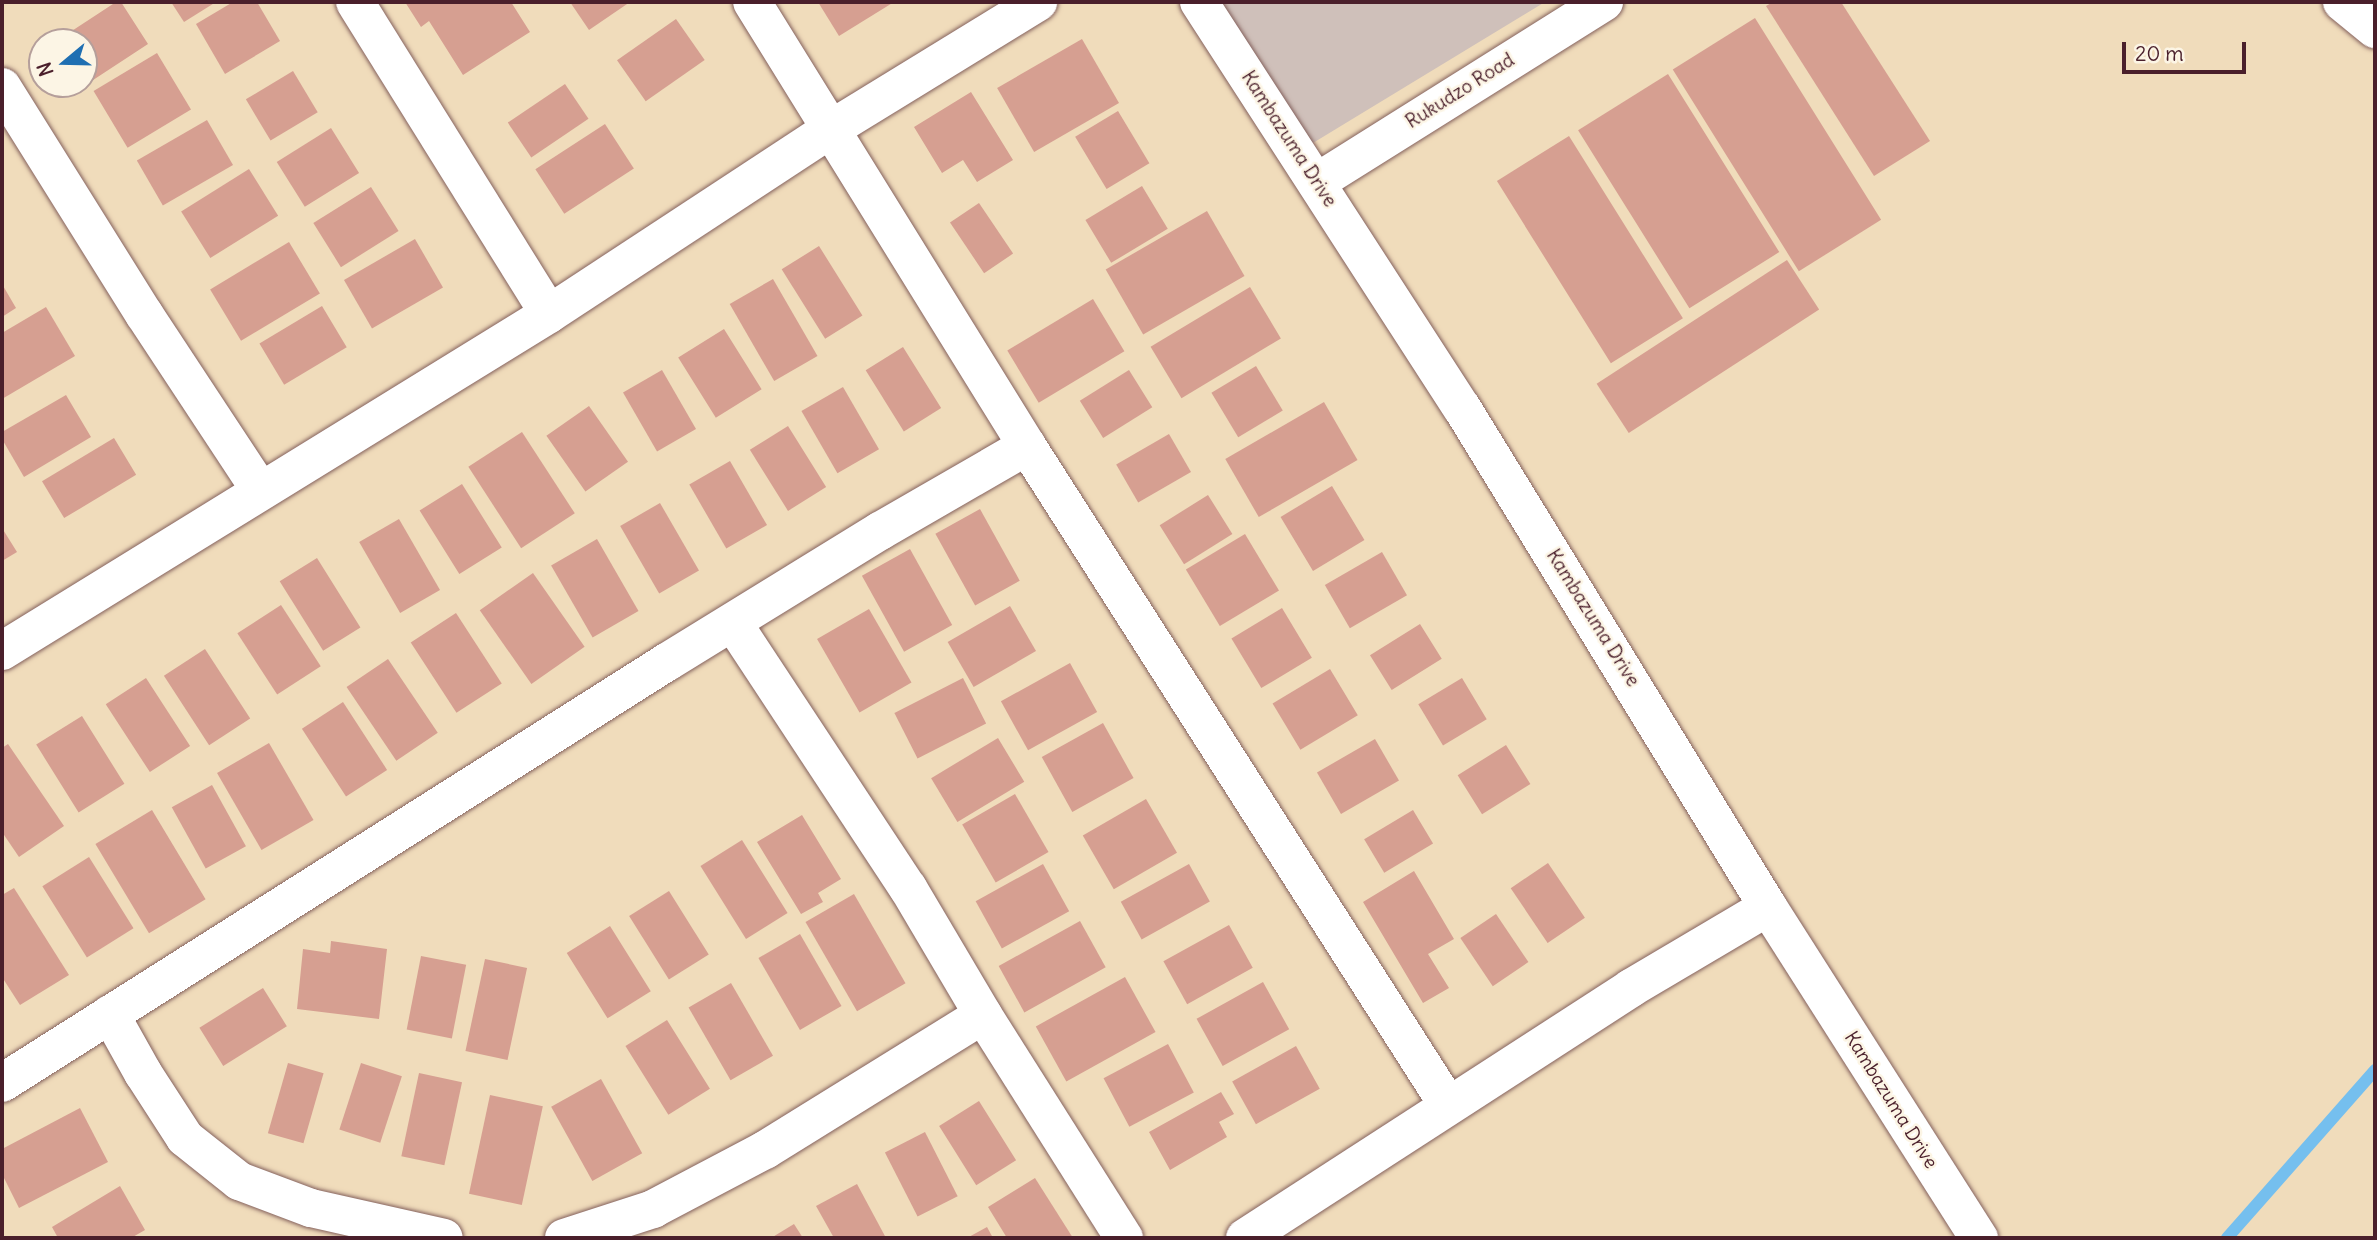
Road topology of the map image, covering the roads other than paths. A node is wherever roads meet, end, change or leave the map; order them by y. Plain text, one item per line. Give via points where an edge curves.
1 (355, 2) edge
2 (752, 2) edge
3 (1038, 2) edge
4 (1199, 2) edge
5 (1604, 2) edge
6 (2342, 2) edge
7 (2375, 29) edge
8 (2, 87) edge
9 (831, 129) junction
10 (1317, 181) junction
11 (549, 314) junction
12 (1027, 446) junction
13 (260, 490) junction
14 (733, 623) junction
15 (2, 651) edge
16 (1768, 907) junction
17 (110, 1014) junction
18 (983, 1015) junction
19 (2, 1083) edge
20 (1448, 1105) junction
21 (444, 1238) edge
22 (564, 1238) edge
23 (1124, 1238) edge
24 (1245, 1238) edge
25 (1979, 1238) edge

1 - 11 street
2 - 9 street
3 - 9 street
4 - 10 street, Kambazuma Drive
5 - 10 street, Rukudzo Road
6 - 7 street
8 - 13 street
9 - 11 street
9 - 12 street
10 - 16 street, Kambazuma Drive via 1612,648
11 - 13 street
12 - 14 street
12 - 20 street
13 - 15 street
14 - 17 street
14 - 18 street via 908,887
16 - 20 street
16 - 25 street, Kambazuma Drive
17 - 19 street
17 - 21 street via 186,1138 239,1181 311,1208
18 - 22 street via 765,1150 653,1209
18 - 23 street
20 - 24 street

